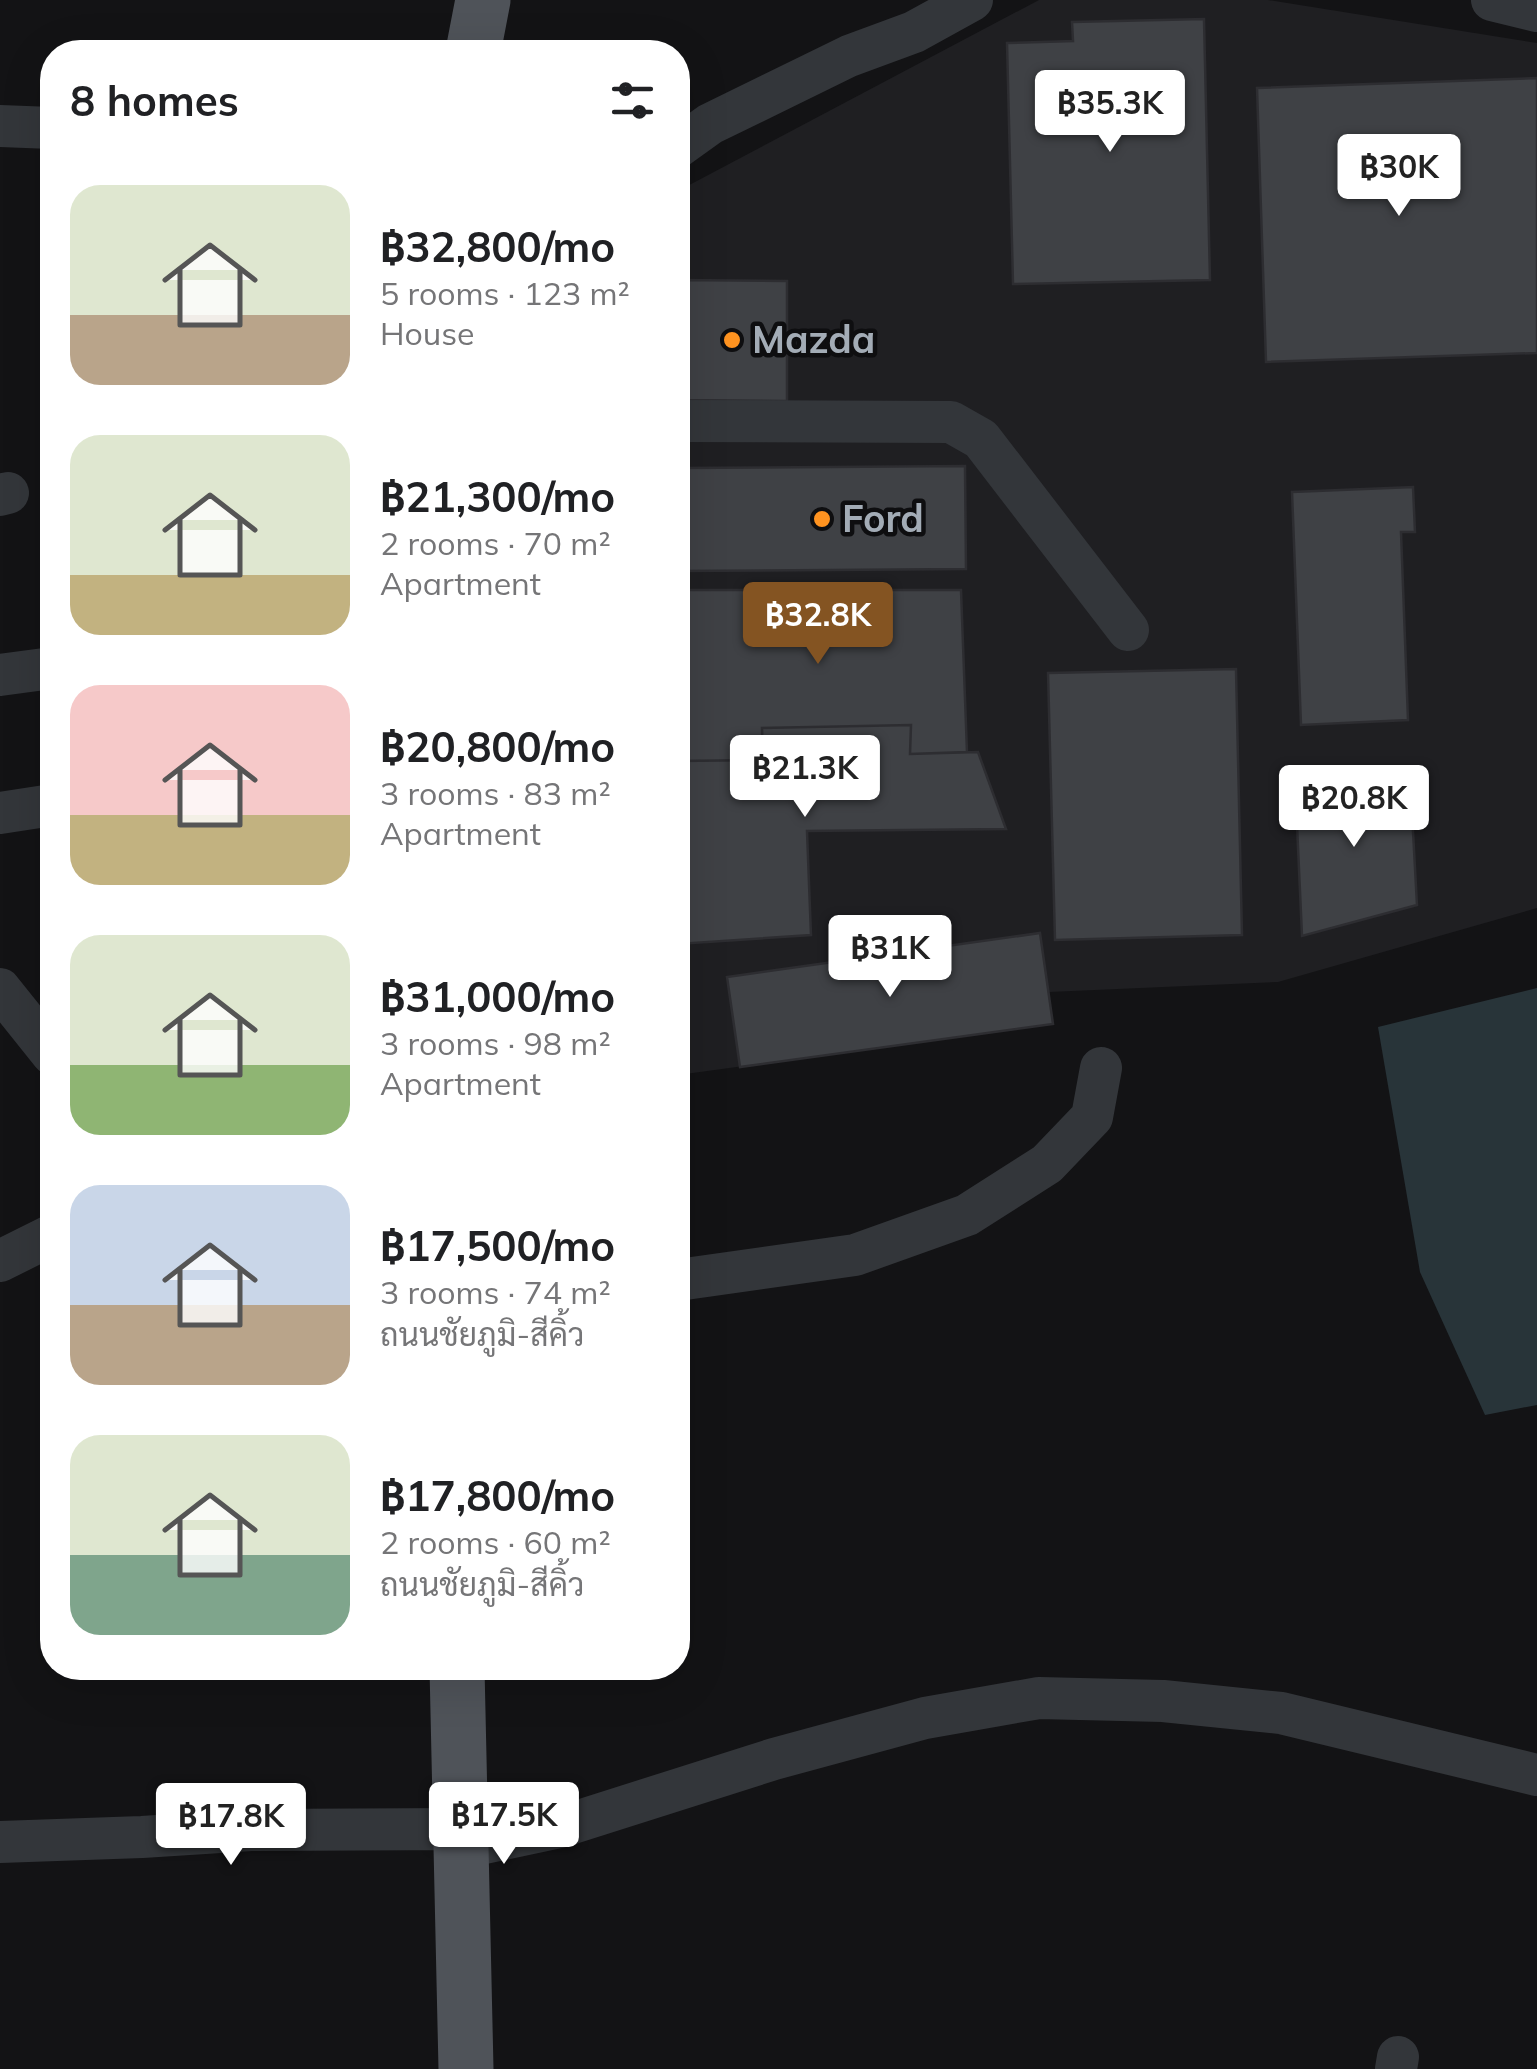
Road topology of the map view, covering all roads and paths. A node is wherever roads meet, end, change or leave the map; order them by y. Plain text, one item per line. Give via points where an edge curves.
1 (483, 0) edge
2 (972, 0) edge
3 (1492, 0) edge
4 (1537, 11) edge
5 (475, 40) edge
6 (0, 126) edge
7 (40, 128) edge
8 (690, 138) edge
9 (690, 421) edge
10 (1128, 630) dead end
11 (40, 670) edge
12 (0, 675) edge
13 (40, 807) edge
14 (0, 813) edge
15 (0, 988) edge
16 (40, 1039) edge
17 (1102, 1068) dead end
18 (40, 1241) edge
19 (0, 1261) edge
20 (690, 1278) edge
21 (457, 1680) edge
22 (1537, 1775) edge
23 (461, 1838) junction
24 (0, 1842) edge
25 (466, 2069) edge

1 - 5 main road
2 - 8 street
3 - 4 street
6 - 7 street
9 - 10 street via 952,422 981,439
11 - 12 street
13 - 14 street
15 - 16 street
17 - 20 street via 1092,1117 1047,1164 967,1215 855,1255
18 - 19 street
21 - 23 main road
22 - 23 street via 1281,1713 1039,1698 925,1718 560,1827
23 - 24 street via 251,1830
23 - 25 main road

